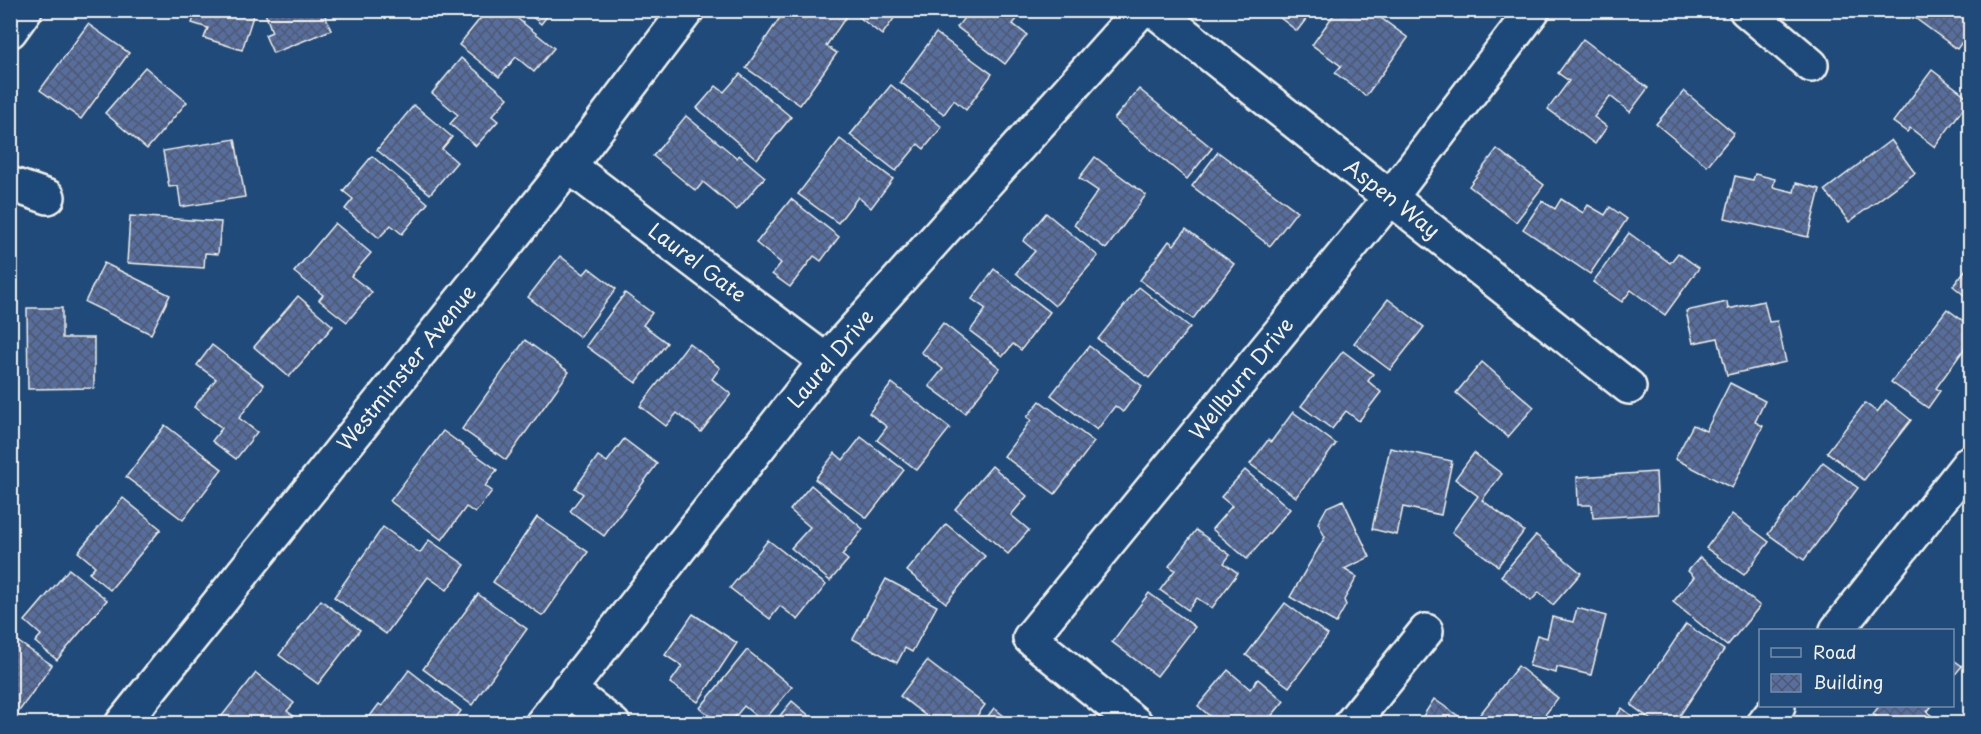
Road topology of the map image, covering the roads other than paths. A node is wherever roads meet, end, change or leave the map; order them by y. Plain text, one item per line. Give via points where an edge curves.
1 (25, 10) edge
2 (687, 10) edge
3 (1141, 10) edge
4 (1154, 10) edge
5 (1533, 10) edge
6 (1746, 10) edge
7 (10, 31) edge
8 (1811, 65) dead end
9 (568, 166) junction
10 (10, 184) edge
11 (48, 196) dead end
12 (1390, 198) junction
13 (826, 361) junction
14 (1629, 387) dead end
15 (1971, 462) edge
16 (1839, 629) edge
17 (1426, 631) dead end
18 (568, 689) junction
19 (1776, 707) edge
20 (122, 723) edge
21 (542, 723) edge
22 (613, 723) edge
23 (1136, 723) edge
24 (1351, 723) edge
25 (1764, 723) edge

1 - 7 street
2 - 9 street, Westminster Avenue
3 - 13 street, Laurel Drive
4 - 12 street, Aspen Way
5 - 12 street, Wellburn Drive
6 - 8 street
9 - 13 street, Laurel Gate
9 - 20 street, Westminster Avenue
10 - 11 street
12 - 14 street, Aspen Way
12 - 23 street, Wellburn Drive via 1030,638
13 - 18 street, Laurel Drive
15 - 16 street
17 - 24 street
18 - 21 street, Laurel Drive
18 - 22 street
19 - 25 street

